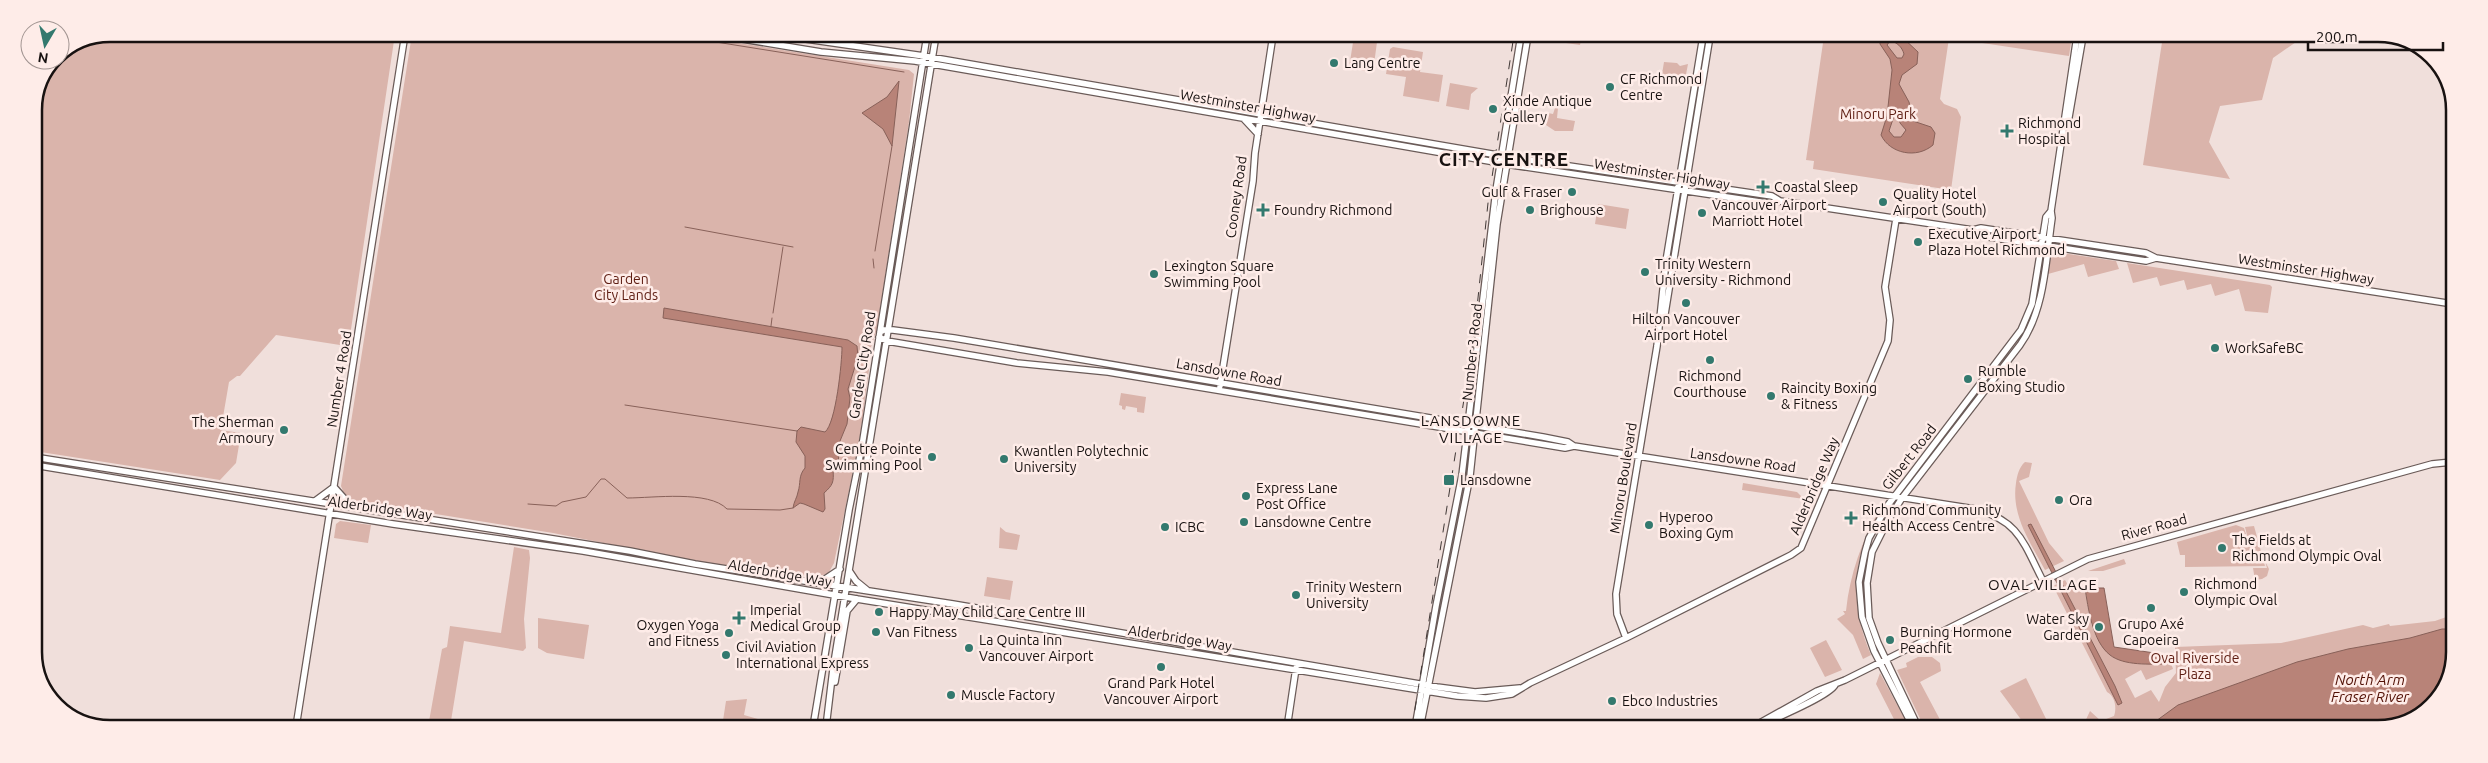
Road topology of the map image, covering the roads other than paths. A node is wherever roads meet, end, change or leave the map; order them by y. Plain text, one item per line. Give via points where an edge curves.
1 (404, 43) edge
2 (766, 43) edge
3 (838, 43) edge
4 (926, 43) edge
5 (935, 43) edge
6 (1272, 43) edge
7 (1520, 43) edge
8 (1526, 43) edge
9 (1702, 43) edge
10 (1709, 43) edge
11 (2075, 43) edge
12 (2082, 43) edge
13 (924, 56) junction
14 (932, 57) junction
15 (923, 63) junction
16 (931, 64) junction
17 (1261, 114) junction
18 (1244, 118) junction
19 (1260, 121) junction
20 (2065, 121) junction
21 (1258, 134) junction
22 (1504, 156) junction
23 (1503, 163) junction
24 (1680, 182) junction
25 (1686, 183) junction
26 (1678, 189) junction
27 (1685, 190) junction
28 (1780, 201) junction
29 (1896, 219) junction
30 (1973, 230) junction
31 (2046, 238) junction
32 (2045, 245) junction
33 (2156, 258) junction
34 (2445, 303) edge
35 (1660, 320) junction
36 (889, 330) junction
37 (879, 334) junction
38 (887, 341) junction
39 (1221, 383) junction
40 (1219, 391) junction
41 (1467, 425) junction
42 (1476, 426) junction
43 (1466, 432) junction
44 (1475, 433) junction
45 (1574, 446) junction
46 (1639, 457) junction
47 (43, 458) edge
48 (2446, 463) edge
49 (43, 466) edge
50 (2446, 466) edge
51 (56, 468) junction
52 (2421, 468) junction
53 (146, 475) junction
54 (1829, 485) junction
55 (334, 487) junction
56 (1895, 496) junction
57 (1902, 498) junction
58 (315, 501) junction
59 (332, 503) junction
60 (351, 506) junction
61 (330, 514) junction
62 (840, 569) junction
63 (850, 571) junction
64 (2046, 579) junction
65 (819, 583) junction
66 (837, 586) junction
67 (847, 588) junction
68 (869, 592) junction
69 (835, 595) junction
70 (845, 597) junction
71 (858, 599) junction
72 (1626, 638) junction
73 (1886, 660) junction
74 (1297, 662) junction
75 (1880, 663) junction
76 (1296, 670) junction
77 (1425, 688) junction
78 (831, 694) junction
79 (297, 720) edge
80 (815, 720) edge
81 (827, 720) edge
82 (1287, 720) edge
83 (1417, 720) edge
84 (1421, 720) edge
85 (1762, 720) edge
86 (1909, 720) edge
87 (1915, 720) edge

1 - 55 main road, Number 4 Road
2 - 15 main road, Westminster Highway
3 - 13 main road, Westminster Highway
4 - 13 main road, Garden City Road
5 - 14 main road, Garden City Road
6 - 17 main road, Cooney Road
7 - 22 main road, Number 3 Road
8 - 22 main road, Number 3 Road
9 - 24 main road, Minoru Boulevard
10 - 25 main road, Minoru Boulevard
11 - 20 main road, Gilbert Road
12 - 20 main road, Gilbert Road via 2070,117
13 - 14 main road, Westminster Highway
13 - 15 main road, Garden City Road
14 - 16 main road, Garden City Road
14 - 17 main road, Westminster Highway
15 - 16 main road, Westminster Highway
15 - 37 main road, Garden City Road
16 - 18 main road, Westminster Highway
16 - 36 main road, Garden City Road
17 - 19 main road, Cooney Road
17 - 22 main road, Westminster Highway
18 - 19 main road, Westminster Highway
18 - 21 main road
19 - 21 main road, Cooney Road
19 - 23 main road, Westminster Highway
20 - 31 main road, Gilbert Road via 2051,212 2046,217
21 - 39 main road, Cooney Road
22 - 23 main road, Number 3 Road
22 - 24 main road, Westminster Highway
23 - 26 main road, Westminster Highway
23 - 41 main road, Number 3 Road
23 - 42 main road, Number 3 Road
24 - 25 main road, Westminster Highway
24 - 26 main road, Minoru Boulevard
25 - 27 main road, Minoru Boulevard
25 - 28 main road, Westminster Highway via 1772,196
26 - 27 main road, Westminster Highway
26 - 35 main road, Minoru Boulevard
27 - 28 main road, Westminster Highway via 1767,203
27 - 35 main road, Minoru Boulevard via 1666,314
28 - 29 main road, Westminster Highway
29 - 30 main road, Westminster Highway
29 - 54 main road, Alderbridge Way via 1885,287 1890,320 1888,341
30 - 31 main road, Westminster Highway via 1981,228
30 - 32 main road, Westminster Highway via 1982,236
31 - 32 main road, Gilbert Road
31 - 33 main road, Westminster Highway via 2146,253
32 - 33 main road, Westminster Highway via 2146,261
32 - 56 main road, Gilbert Road via 2032,304 2021,330
32 - 57 main road, Gilbert Road via 2038,306 2028,332
33 - 34 main road, Westminster Highway
35 - 46 main road, Minoru Boulevard
36 - 37 main road, Lansdowne Road
36 - 38 main road, Garden City Road
36 - 39 main road, Lansdowne Road
37 - 38 main road, Lansdowne Road
37 - 62 main road, Garden City Road
38 - 40 main road, Lansdowne Road
38 - 63 main road, Garden City Road
39 - 40 main road, Cooney Road
39 - 41 main road, Lansdowne Road
40 - 43 main road, Lansdowne Road
41 - 42 main road, Lansdowne Road
41 - 43 main road, Number 3 Road
42 - 44 main road, Number 3 Road
42 - 45 main road, Lansdowne Road via 1568,442
43 - 44 main road, Lansdowne Road
43 - 77 main road, Number 3 Road
44 - 45 main road, Lansdowne Road via 1566,448
44 - 77 main road, Number 3 Road via 1464,509
45 - 46 main road, Lansdowne Road
46 - 54 main road, Lansdowne Road
46 - 72 main road, Minoru Boulevard via 1616,599 1619,621
47 - 53 main road, Alderbridge Way
48 - 52 main road, River Road
49 - 51 main road, Alderbridge Way
50 - 52 main road
51 - 53 main road via 62,466 124,476
51 - 61 main road, Alderbridge Way
52 - 64 main road, River Road via 2120,549 2088,559
53 - 58 main road, Alderbridge Way
54 - 56 main road, Lansdowne Road
54 - 72 main road, Alderbridge Way via 1805,542 1796,552
55 - 58 main road
55 - 59 main road, Number 4 Road
55 - 60 main road
56 - 57 main road, Lansdowne Road
56 - 75 main road, Gilbert Road via 1869,538 1859,582 1862,617
57 - 64 main road, Lansdowne Road via 1975,509 1997,516 2015,529
57 - 73 main road, Gilbert Road via 1877,539 1868,574 1869,618
58 - 59 main road, Alderbridge Way
59 - 60 main road, Alderbridge Way
59 - 61 main road, Number 4 Road
60 - 65 main road, Alderbridge Way
61 - 69 main road, Alderbridge Way via 583,551
61 - 79 main road, Number 4 Road
62 - 65 main road
62 - 66 main road, Garden City Road
63 - 67 main road, Garden City Road
63 - 68 main road
64 - 73 main road, River Road
65 - 66 main road, Alderbridge Way
66 - 67 main road, Alderbridge Way
66 - 69 main road, Garden City Road
67 - 68 main road, Alderbridge Way
67 - 70 main road, Garden City Road
68 - 74 main road, Alderbridge Way
69 - 70 main road, Alderbridge Way
69 - 80 main road, Garden City Road
70 - 71 main road, Alderbridge Way
70 - 78 main road, Garden City Road
71 - 76 main road, Alderbridge Way
71 - 78 main road via 846,615
72 - 77 main road, Alderbridge Way via 1512,694 1486,698
73 - 75 main road, River Road
73 - 87 main road, Gilbert Road
74 - 76 main road
74 - 77 main road, Alderbridge Way
75 - 85 main road, River Road
75 - 86 main road, Gilbert Road
76 - 77 main road, Alderbridge Way
76 - 82 main road
77 - 83 main road, Number 3 Road
77 - 84 main road, Number 3 Road
78 - 81 main road, Garden City Road

